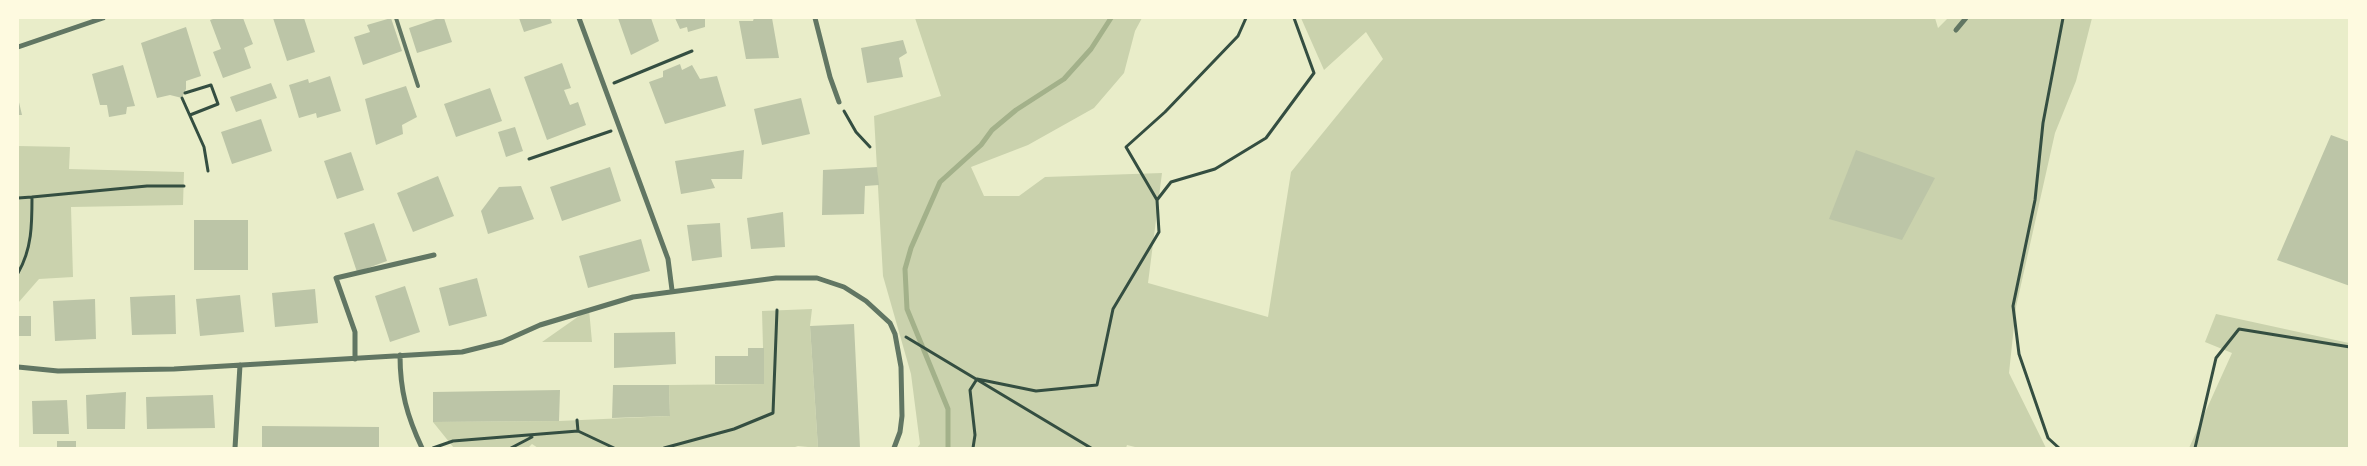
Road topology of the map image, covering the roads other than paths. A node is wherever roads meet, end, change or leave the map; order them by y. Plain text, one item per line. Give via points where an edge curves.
1 (103, 18) edge
2 (396, 18) edge
3 (579, 18) edge
4 (815, 18) edge
5 (1966, 18) edge
6 (1956, 30) dead end
7 (18, 47) edge
8 (418, 86) dead end
9 (839, 102) road end
10 (434, 255) dead end
11 (672, 290) junction
12 (400, 356) junction
13 (355, 359) junction
14 (240, 365) junction
15 (18, 367) edge
16 (235, 448) edge
17 (422, 448) edge
18 (894, 448) edge

1 - 7 street
2 - 8 lane
3 - 11 street via 668,259
4 - 9 street
5 - 6 street
10 - 13 street via 336,278 355,332
11 - 12 street via 633,296 590,309 476,350
11 - 18 street via 776,278 817,278 844,287 866,301 890,323 895,334 901,366 902,416
12 - 13 street
12 - 17 street via 402,393
13 - 14 street
14 - 15 street via 58,371
14 - 16 street

